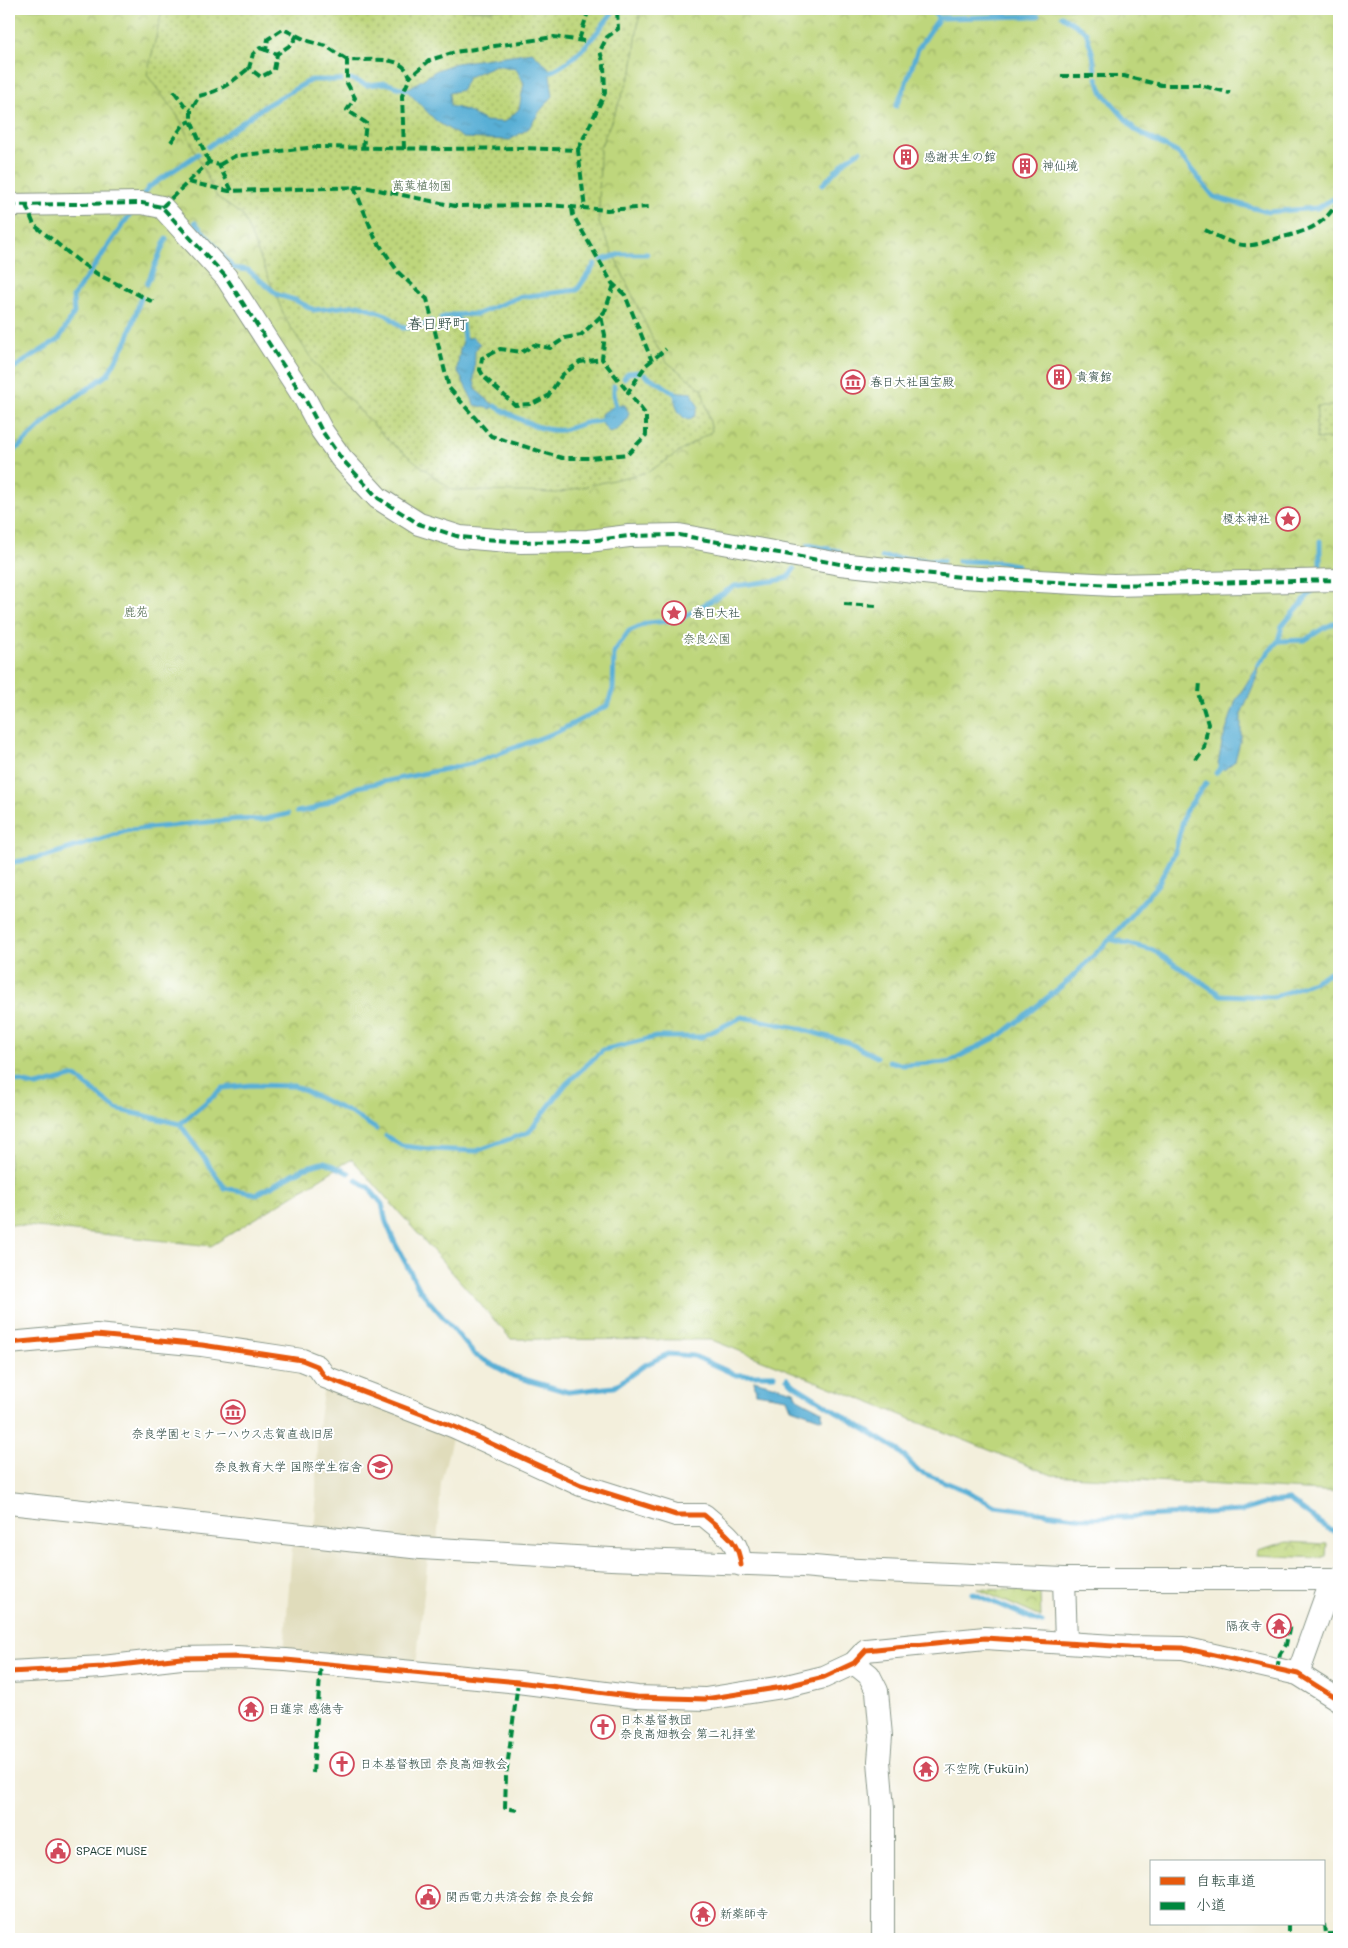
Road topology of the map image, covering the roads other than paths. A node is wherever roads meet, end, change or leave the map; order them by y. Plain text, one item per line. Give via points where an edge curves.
1 (9, 205) edge
2 (1339, 580) edge
3 (9, 1343) edge
4 (9, 1503) edge
5 (741, 1565) junction
6 (1064, 1579) junction
7 (1335, 1580) edge
8 (1066, 1642) junction
9 (854, 1663) junction
10 (9, 1672) edge
11 (1298, 1674) junction
12 (1339, 1700) edge
13 (883, 1939) edge

1 - 2 street via 137,203 162,207 226,277 341,458 378,498 419,524 460,537 521,542 679,534 840,564 961,577 1113,585
3 - 5 street via 96,1335 202,1345 302,1360 317,1366 325,1377 455,1427 581,1485 676,1516 704,1516 732,1539 740,1550
4 - 5 street via 421,1548
5 - 6 street
6 - 7 street
6 - 8 street
7 - 11 street
8 - 9 street via 985,1638 866,1650
8 - 11 street via 1183,1648
9 - 10 street via 824,1677 783,1687 705,1699 637,1698 518,1682 237,1657 181,1658 103,1667
9 - 13 street via 869,1675 877,1691 883,1809
11 - 12 street

